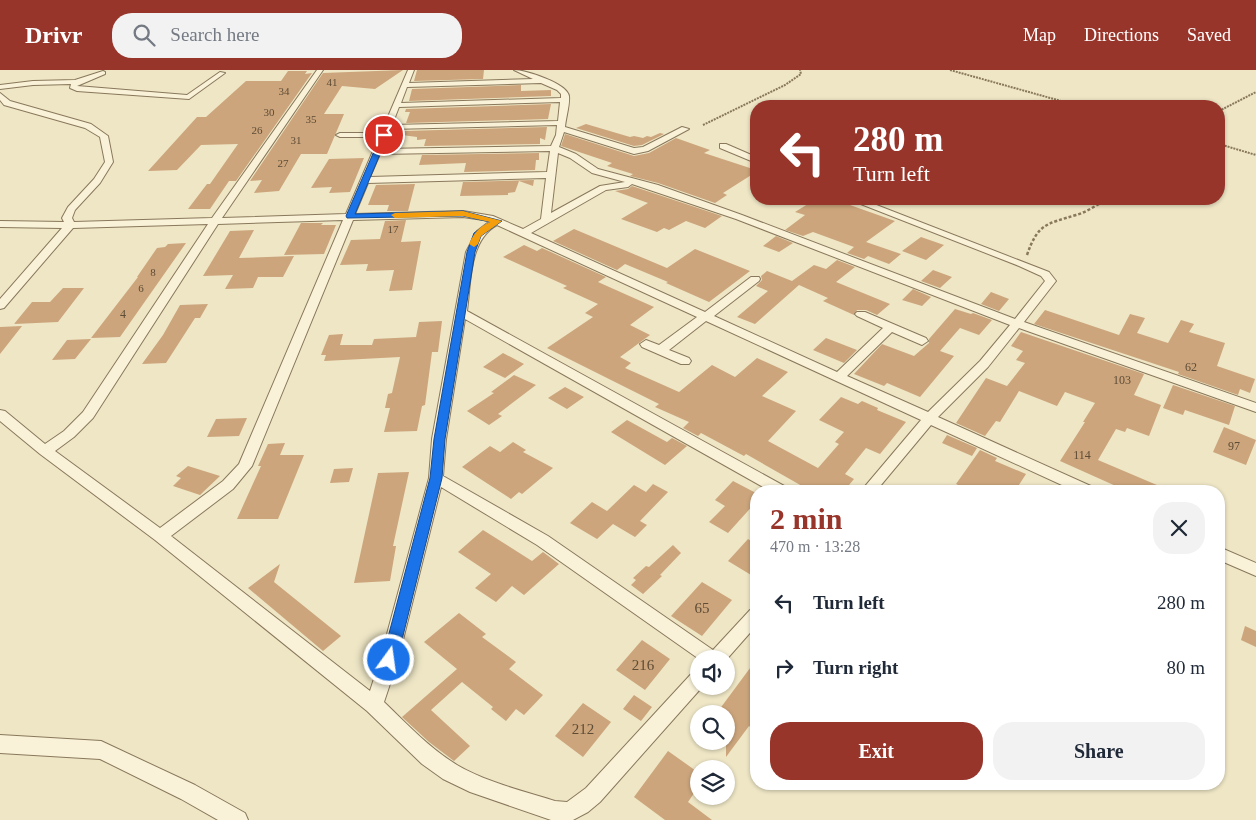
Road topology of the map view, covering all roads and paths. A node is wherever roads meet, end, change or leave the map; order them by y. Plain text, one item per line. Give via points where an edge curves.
1 (320, 70) edge
2 (411, 70) edge
3 (517, 70) edge
4 (800, 70) edge
5 (950, 70) edge
6 (103, 73) dead end
7 (222, 73) dead end
8 (545, 80) junction
9 (76, 82) junction
10 (406, 85) junction
11 (0, 87) edge
12 (1256, 92) edge
13 (0, 96) edge
14 (565, 100) junction
15 (754, 100) edge
16 (1058, 100) edge
17 (750, 102) edge
18 (398, 105) junction
19 (1225, 108) edge
20 (560, 125) junction
21 (702, 125) dead end
22 (685, 129) dead end
23 (386, 131) junction
24 (340, 135) dead end
25 (723, 146) dead end
26 (1225, 146) edge
27 (554, 148) junction
28 (378, 152) junction
29 (1256, 155) edge
30 (750, 157) edge
31 (600, 173) junction
32 (551, 175) junction
33 (366, 180) junction
34 (637, 183) junction
35 (603, 188) junction
36 (870, 205) edge
37 (1097, 205) edge
38 (350, 216) junction
39 (546, 219) junction
40 (216, 220) junction
41 (498, 221) junction
42 (0, 224) edge
43 (70, 225) junction
44 (524, 233) junction
45 (1024, 264) junction
46 (755, 279) dead end
47 (0, 306) edge
48 (461, 312) junction
49 (861, 314) dead end
50 (704, 318) junction
51 (1016, 323) junction
52 (890, 328) junction
53 (922, 342) dead end
54 (646, 344) dead end
55 (661, 350) junction
56 (685, 361) dead end
57 (838, 378) junction
58 (1256, 408) edge
59 (0, 414) edge
60 (928, 420) junction
61 (45, 451) junction
62 (436, 478) junction
63 (770, 485) edge
64 (873, 485) edge
65 (1074, 485) edge
66 (160, 536) junction
67 (1225, 556) edge
68 (1256, 570) edge
69 (750, 622) edge
70 (700, 650) edge
71 (724, 650) edge
72 (690, 688) edge
73 (374, 706) junction
74 (0, 744) edge
75 (567, 816) edge
76 (238, 820) edge

1 - 40 street
2 - 10 street
3 - 8 street
4 - 15 path via 802,74
5 - 16 path
6 - 9 street
7 - 9 street via 190,97 77,89 73,86
8 - 10 street
8 - 14 street via 560,88
9 - 11 street
10 - 18 street
12 - 19 path
13 - 43 street via 7,103 88,126 104,136 109,162 97,181 71,209 67,218
14 - 18 street
14 - 20 street
17 - 21 path
18 - 23 street
20 - 22 street via 634,151 645,149
20 - 23 street
20 - 27 street
23 - 24 street
23 - 28 street
25 - 30 street
26 - 29 path
27 - 28 street
27 - 31 street
27 - 32 street
28 - 33 street
31 - 34 street
31 - 35 street via 604,179
32 - 33 street
32 - 39 street
33 - 38 street
34 - 35 street
34 - 51 street via 739,217
35 - 39 street
36 - 45 street
37 - 45 path via 1078,215 1049,223 1033,238
38 - 40 street
38 - 41 street via 463,214
38 - 66 street via 245,466 228,485
39 - 44 street
40 - 43 street
40 - 61 street via 88,415
41 - 44 street
41 - 48 street via 477,235
42 - 43 street
43 - 47 street
44 - 50 street
45 - 51 street via 1051,280
46 - 50 street
48 - 62 street via 439,439
48 - 63 street
49 - 52 street
50 - 55 street
50 - 57 street
51 - 58 street
51 - 60 street via 984,364
52 - 53 street
52 - 57 street
54 - 55 street
55 - 56 street
57 - 60 street
59 - 61 street
60 - 64 street
60 - 65 street
61 - 66 street
62 - 70 street via 481,501 579,563
62 - 73 street
66 - 73 street
67 - 68 street
69 - 71 street
72 - 75 street via 593,795
73 - 75 street via 450,772
74 - 76 street via 101,750

